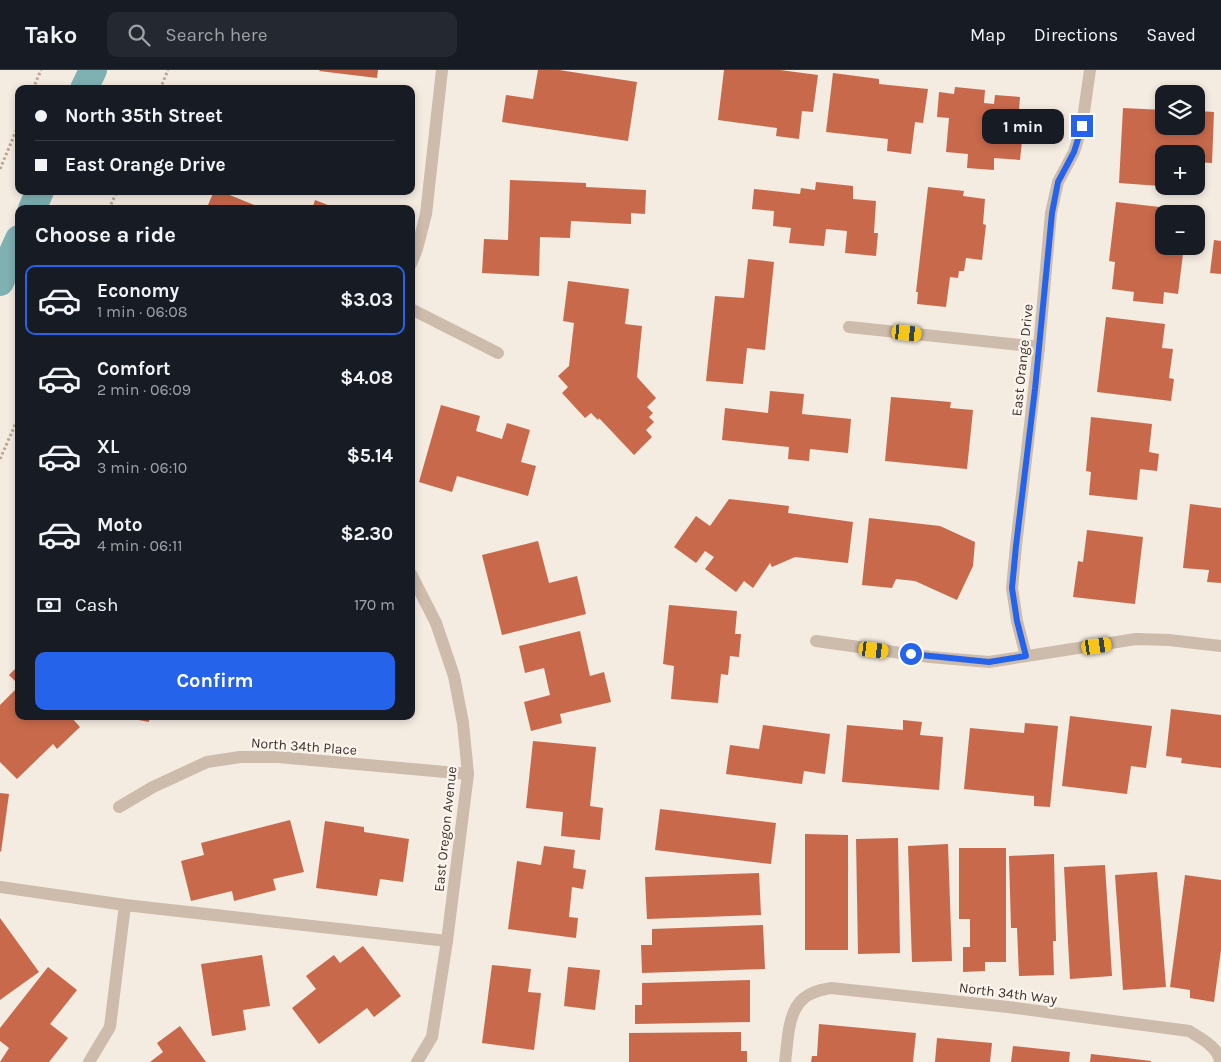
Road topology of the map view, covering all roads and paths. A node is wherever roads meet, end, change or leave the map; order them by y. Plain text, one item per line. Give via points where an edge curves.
1 (41, 70) edge
2 (168, 70) edge
3 (442, 70) edge
4 (1090, 70) edge
5 (35, 85) edge
6 (162, 85) edge
7 (15, 133) edge
8 (0, 168) edge
9 (415, 253) edge
10 (415, 311) edge
11 (849, 326) dead end
12 (1040, 347) junction
13 (498, 353) dead end
14 (15, 425) edge
15 (0, 459) edge
16 (415, 582) edge
17 (816, 641) dead end
18 (1221, 646) edge
19 (1026, 656) junction
20 (468, 774) junction
21 (119, 807) dead end
22 (0, 887) edge
23 (125, 905) junction
24 (447, 941) junction
25 (89, 1062) edge
26 (417, 1062) edge
27 (785, 1062) edge
28 (1220, 1062) edge

1 - 5 path
2 - 6 path
3 - 9 street via 426,214
4 - 12 street, East Orange Drive via 1082,126 1074,152 1058,182 1052,213
7 - 8 path
10 - 13 street
11 - 12 street
12 - 19 street, East Orange Drive via 1012,588
14 - 15 path
16 - 20 street, East Oregon Avenue via 436,623 454,676
17 - 19 street via 989,662
18 - 19 street via 1136,640
20 - 21 street, North 34th Place via 240,756 207,762 153,786
20 - 24 street, East Oregon Avenue
22 - 23 street
23 - 24 street
23 - 25 street via 110,1027
24 - 26 street, East Oregon Avenue via 432,1037
27 - 28 street, North 34th Way via 796,1008 804,998 831,988 1189,1031 1208,1042

